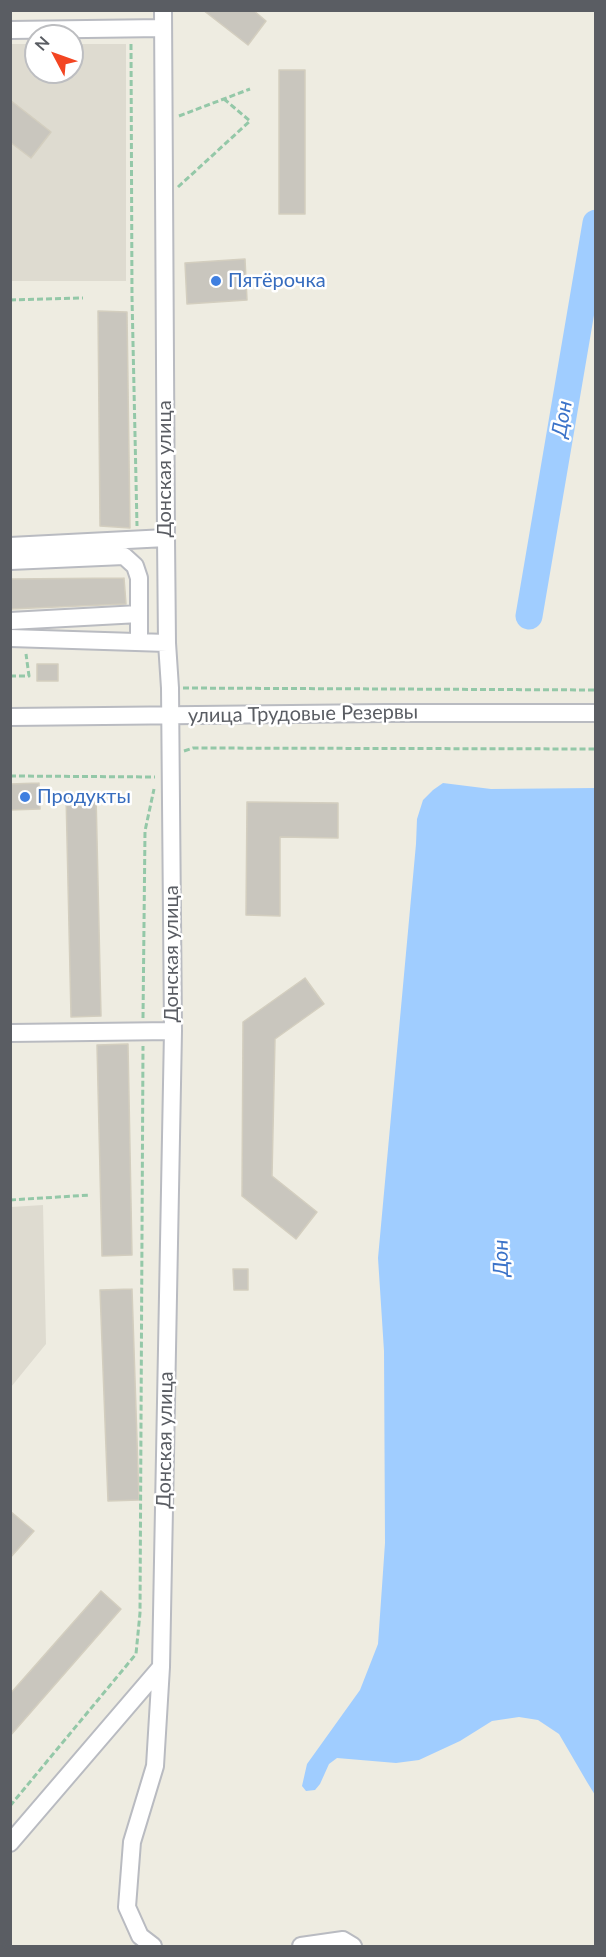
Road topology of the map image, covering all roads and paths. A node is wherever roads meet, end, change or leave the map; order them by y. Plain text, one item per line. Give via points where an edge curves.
1 (164, 10) edge
2 (163, 28) junction
3 (10, 30) edge
4 (131, 30) junction
5 (250, 89) dead end
6 (224, 99) junction
7 (163, 122) junction
8 (164, 200) junction
9 (83, 298) dead end
10 (10, 300) edge
11 (166, 538) junction
12 (137, 540) junction
13 (10, 546) edge
14 (10, 561) edge
15 (139, 614) junction
16 (10, 621) edge
17 (18, 638) edge
18 (140, 641) junction
19 (167, 643) junction
20 (10, 676) edge
21 (171, 688) junction
22 (596, 690) edge
23 (596, 713) edge
24 (171, 715) junction
25 (10, 717) edge
26 (596, 749) edge
27 (157, 767) dead end
28 (10, 776) edge
29 (171, 778) junction
30 (154, 788) dead end
31 (173, 1031) junction
32 (143, 1032) junction
33 (10, 1033) edge
34 (90, 1195) dead end
35 (10, 1200) edge
36 (161, 1667) junction
37 (10, 1806) edge
38 (10, 1843) edge
39 (146, 1943) edge
40 (301, 1947) edge
41 (353, 1947) edge

1 - 2 street, Донская улица
2 - 4 street
2 - 7 street, Донская улица
3 - 4 street
4 - 12 path
5 - 6 path
6 - 7 path
6 - 8 path via 250,121
7 - 8 street, Донская улица
8 - 11 street, Донская улица
9 - 10 path
11 - 12 street
11 - 19 street, Донская улица
12 - 13 street
14 - 15 street via 124,556 135,566 139,578
15 - 16 street
15 - 18 street
17 - 18 street
17 - 20 path via 29,676
18 - 19 street
19 - 21 street, Донская улица
21 - 22 path
21 - 24 street, Донская улица
23 - 24 street, улица Трудовые Резервы
24 - 25 street, улица Трудовые Резервы
24 - 29 street, Донская улица
26 - 29 path via 193,748 178,759
27 - 28 path via 157,777
29 - 31 street, Донская улица
30 - 32 path via 146,831
31 - 32 street
31 - 36 street, Донская улица
32 - 33 street
32 - 37 path via 140,1613 136,1654
34 - 35 path
36 - 38 street
36 - 39 street, Донская улица via 155,1766 132,1842 126,1907
40 - 41 street via 343,1940

